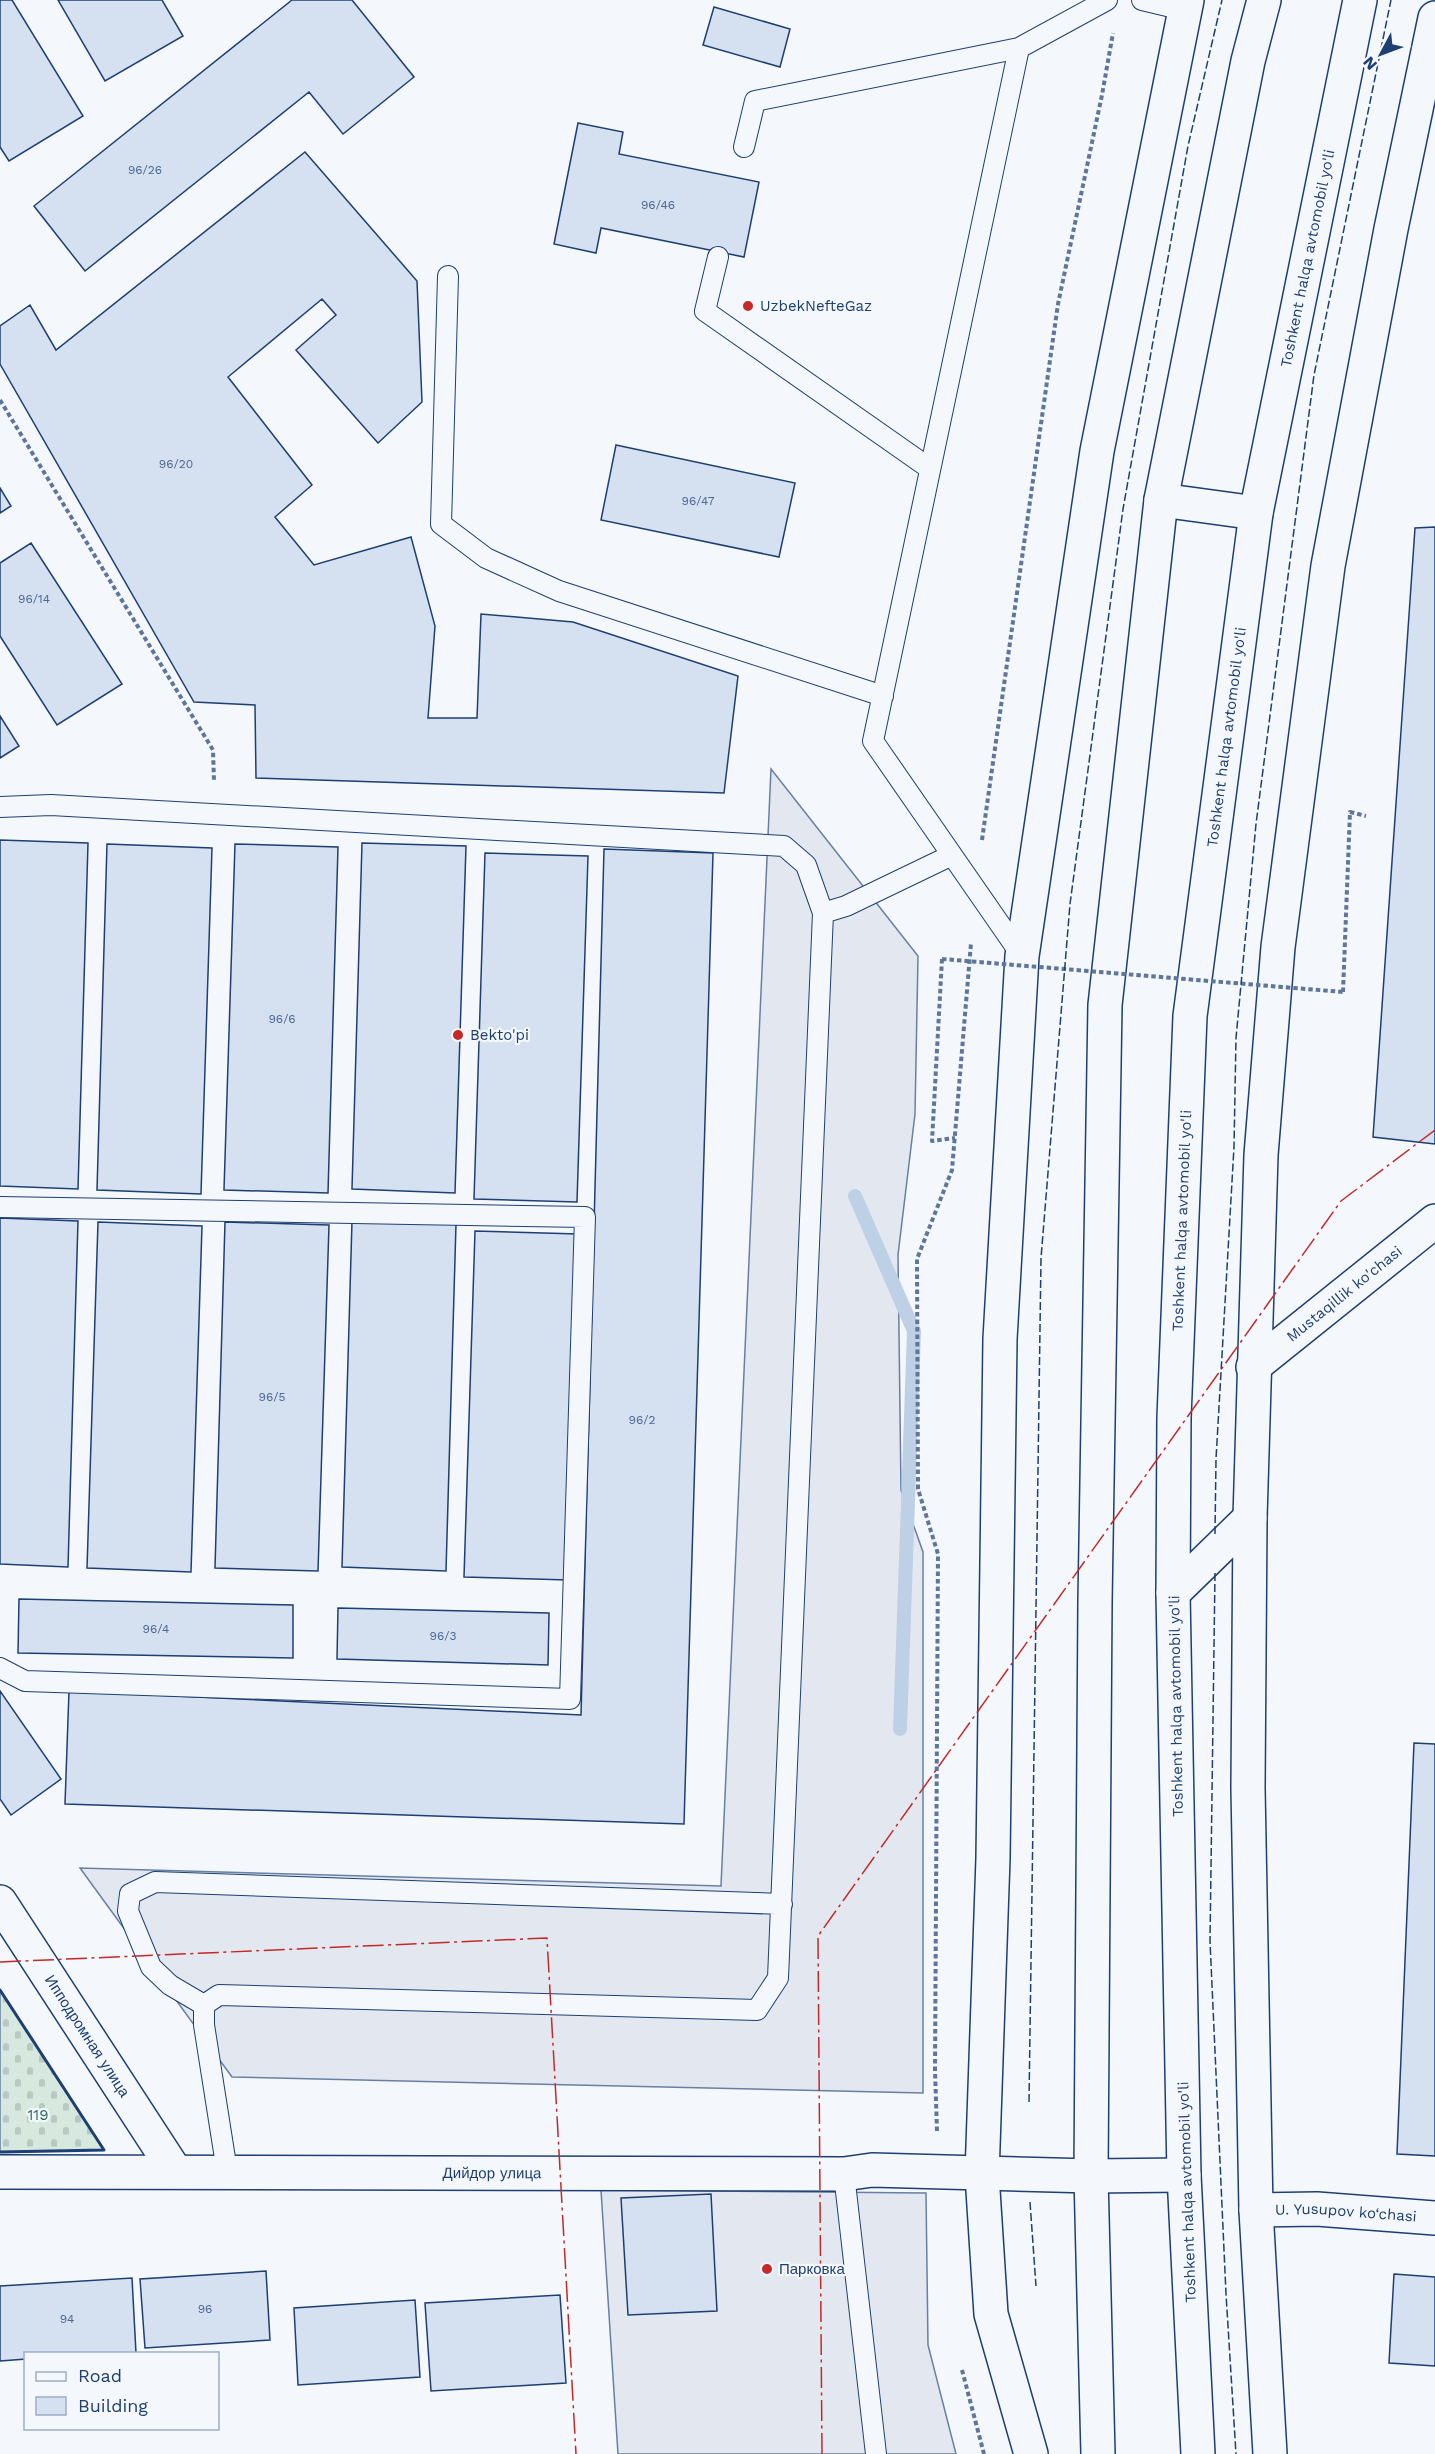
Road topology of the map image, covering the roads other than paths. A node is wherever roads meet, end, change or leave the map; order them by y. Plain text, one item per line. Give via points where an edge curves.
1 (1107, 0) edge
2 (1142, 0) edge
3 (1264, 0) edge
4 (1360, 0) edge
5 (1185, 5) edge
6 (1435, 18) edge
7 (1019, 48) junction
8 (744, 147) dead end
9 (718, 257) dead end
10 (448, 276) dead end
11 (929, 468) junction
12 (1161, 500) junction
13 (1256, 513) junction
14 (883, 696) junction
15 (0, 807) edge
16 (952, 855) junction
17 (823, 913) junction
18 (1022, 956) junction
19 (0, 1207) edge
20 (1435, 1221) edge
21 (1253, 1367) junction
22 (1250, 1518) junction
23 (1173, 1593) junction
24 (0, 1668) edge
25 (0, 1902) edge
26 (782, 1904) junction
27 (204, 2006) junction
28 (175, 2171) junction
29 (227, 2171) junction
30 (0, 2172) edge
31 (844, 2174) junction
32 (982, 2175) junction
33 (1184, 2175) junction
34 (1091, 2176) junction
35 (1256, 2210) junction
36 (1435, 2218) edge
37 (876, 2454) edge
38 (1031, 2454) edge
39 (1098, 2454) edge
40 (1198, 2454) edge
41 (1270, 2454) edge

1 - 7 lane
2 - 5 lane
3 - 12 main road via 1248,62
4 - 13 main road, Toshkent halqa avtomobil yo'li
5 - 18 main road via 1097,451
6 - 21 main road via 1328,566 1278,947 1261,1155
7 - 8 lane via 755,101
7 - 11 lane
9 - 11 lane via 705,311
10 - 14 lane via 441,524 486,558 559,591
11 - 14 lane
12 - 13 main road
12 - 34 main road via 1105,1005
13 - 23 main road, Toshkent halqa avtomobil yo'li via 1190,1016 1174,1418
14 - 16 lane via 873,741
15 - 17 lane via 51,806 784,846 807,865
16 - 17 lane via 846,906
16 - 18 lane
17 - 26 lane
18 - 32 main road via 1000,1339 993,1858
19 - 24 lane via 585,1217 570,1699 25,1681
20 - 21 main road, Mustaqillik ko'chasi
21 - 22 main road
22 - 23 main road
22 - 35 main road via 1248,1788
23 - 33 main road, Toshkent halqa avtomobil yo'li
25 - 28 main road, Ипподромная улица
26 - 27 lane via 778,1978 757,2010 219,1995
26 - 27 lane via 155,1882 130,1894 128,1911 151,1967 170,1986
27 - 29 lane
28 - 29 main road, Дийдор улица
28 - 30 main road, Дийдор улица
29 - 31 main road, Дийдор улица
31 - 32 main road, Дийдор улица via 894,2170
31 - 37 lane
32 - 34 main road, Дийдор улица
32 - 38 main road via 991,2314
33 - 34 main road, Дийдор улица
33 - 40 main road, Toshkent halqa avtomobil yo'li
34 - 39 main road
35 - 36 main road, U. Yusupov ko‘chasi via 1317,2209
35 - 41 main road

